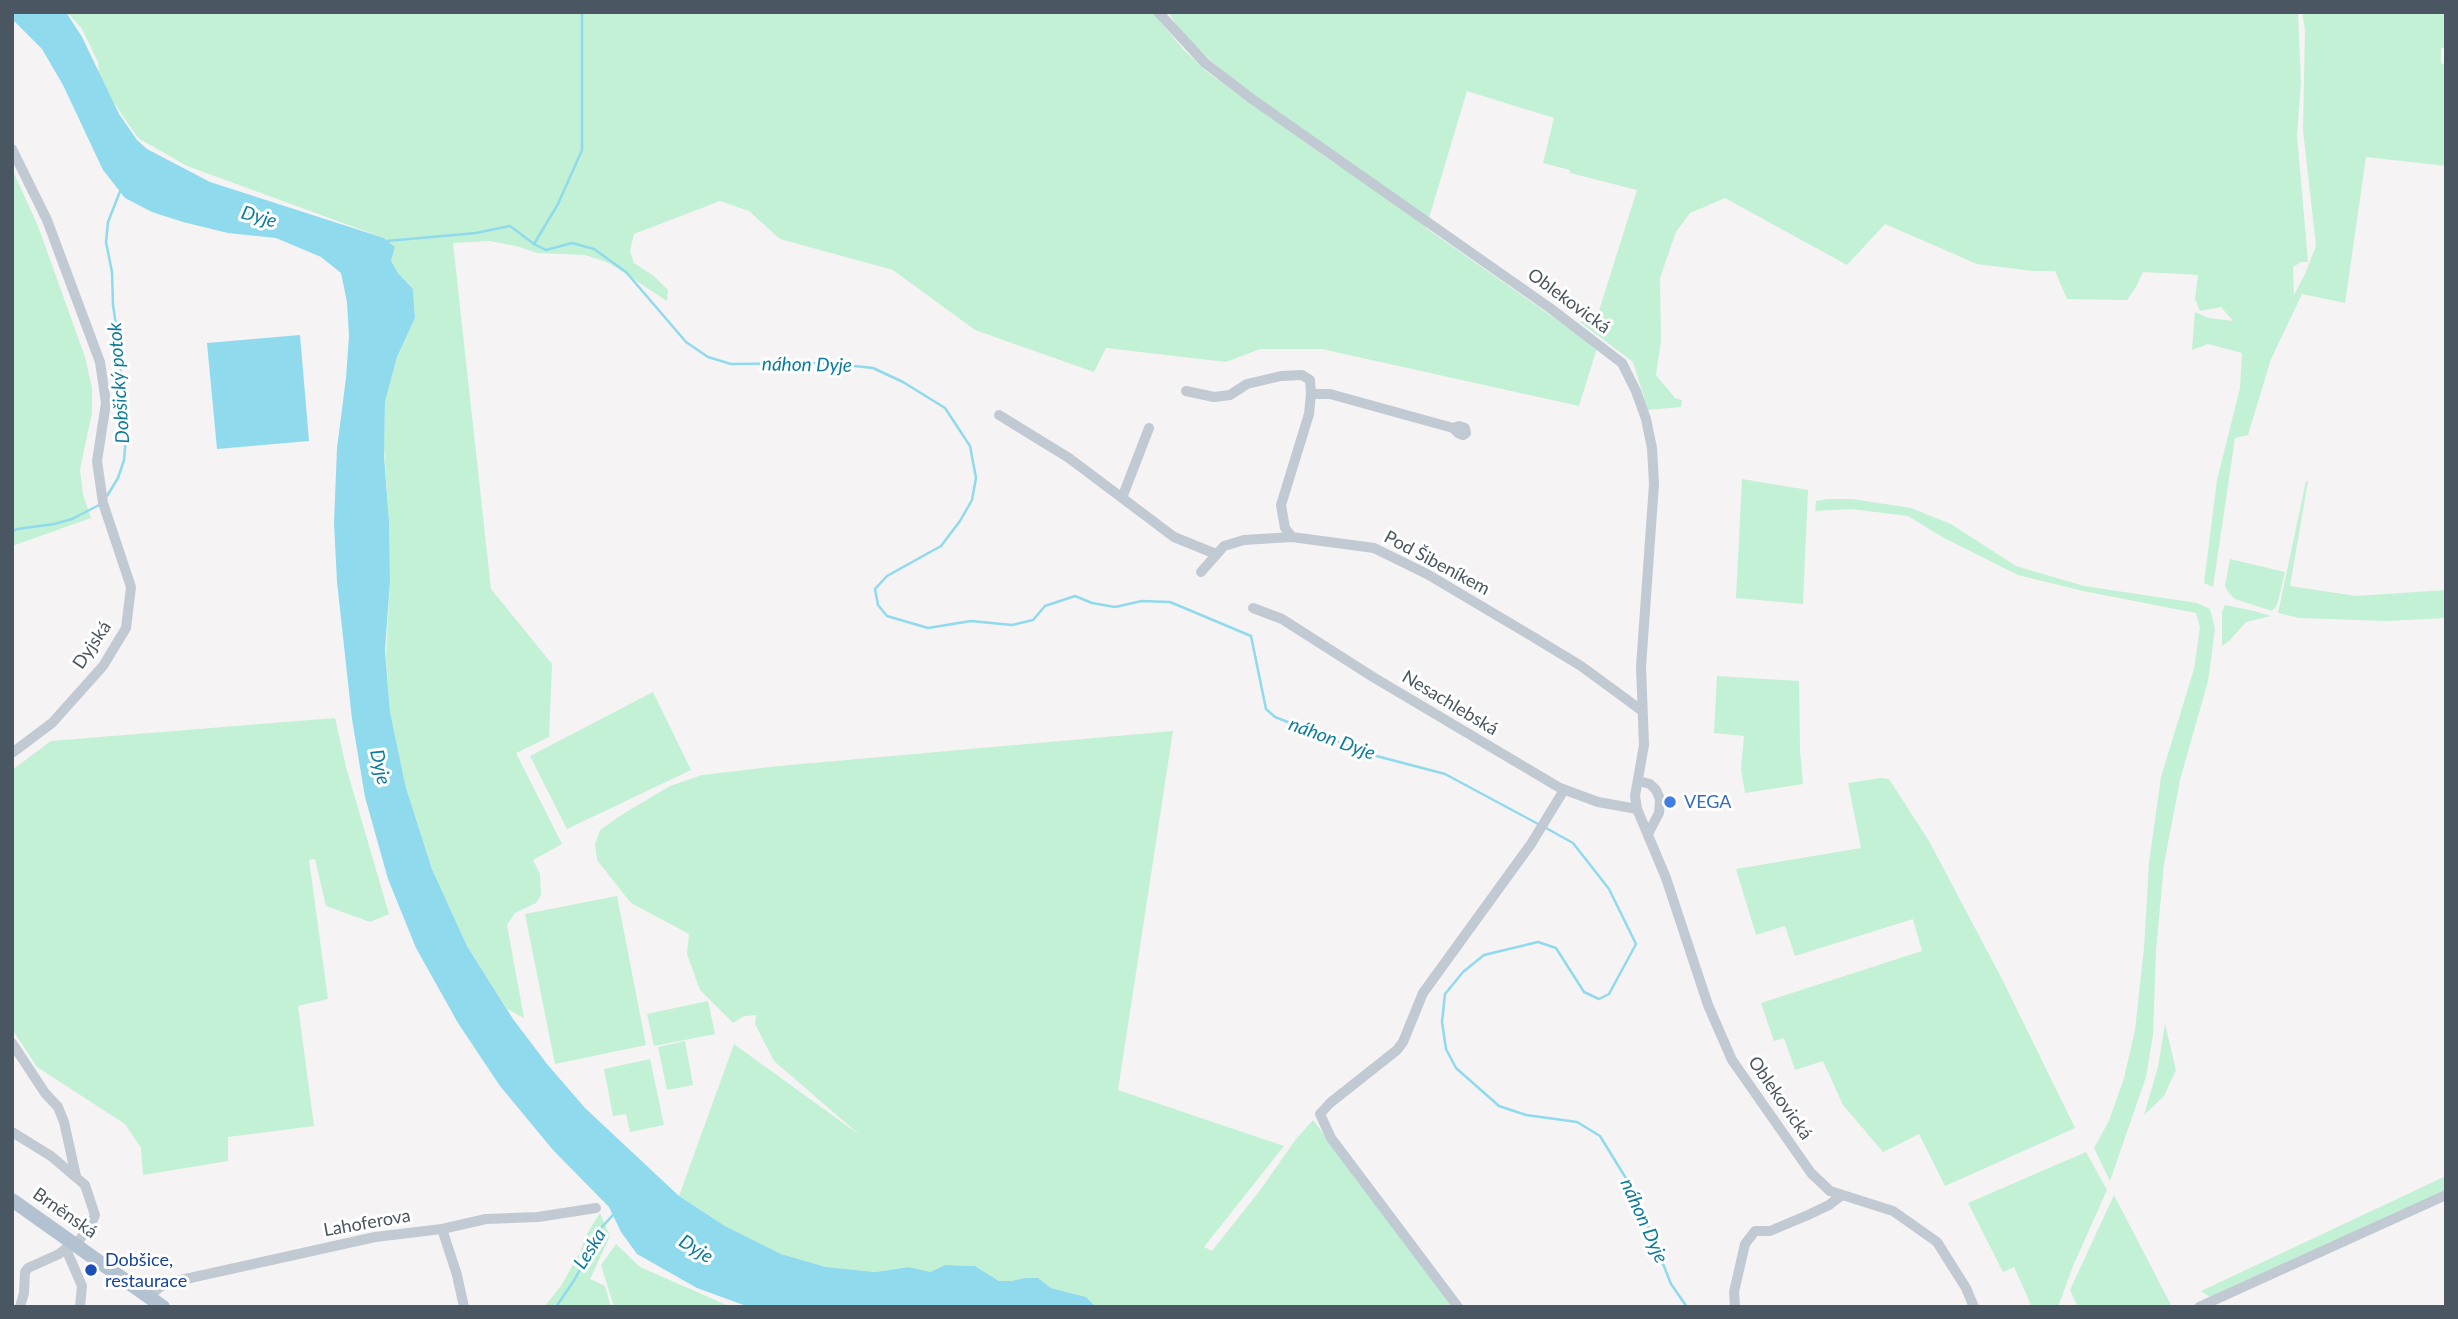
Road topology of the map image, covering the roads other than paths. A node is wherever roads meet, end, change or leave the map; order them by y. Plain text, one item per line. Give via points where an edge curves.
1 (1158, 12) edge
2 (12, 149) edge
3 (1186, 391) dead end
4 (1311, 394) junction
5 (999, 415) dead end
6 (1149, 428) dead end
7 (1453, 428) dead end
8 (1122, 498) junction
9 (1292, 537) junction
10 (1216, 554) junction
11 (1201, 572) dead end
12 (1253, 608) dead end
13 (1641, 710) junction
14 (12, 753) edge
15 (1639, 782) junction
16 (1564, 790) junction
17 (1637, 809) junction
18 (1647, 834) junction
19 (12, 1043) edge
20 (12, 1132) edge
21 (76, 1176) junction
22 (1842, 1195) junction
23 (2446, 1195) edge
24 (12, 1200) edge
25 (596, 1208) dead end
26 (442, 1228) junction
27 (71, 1245) junction
28 (24, 1288) junction
29 (150, 1296) junction
30 (13, 1307) edge
31 (20, 1307) edge
32 (80, 1307) edge
33 (163, 1307) edge
34 (464, 1307) edge
35 (1458, 1307) edge
36 (1735, 1307) edge
37 (1974, 1307) edge
38 (2199, 1307) edge

1 - 13 street, Oblekovická via 1205,63 1252,99 1622,363 1647,419 1654,484
2 - 14 street, Dyjská via 47,220 100,362 106,403 97,461 103,503 131,587 126,628 103,666 70,705
3 - 4 street via 1230,395 1247,384 1302,375 1310,380
4 - 7 street via 1330,394
4 - 9 street via 1281,505 1285,528
5 - 8 street via 1069,458
6 - 8 street
8 - 10 street via 1174,537
9 - 10 street, Pod Šibeníkem via 1244,540 1224,545
9 - 13 street, Pod Šibeníkem via 1374,548 1581,666
10 - 11 street, Pod Šibeníkem
12 - 16 street, Nesachlebská via 1282,619
13 - 15 street, Oblekovická via 1644,745
15 - 17 street, Oblekovická
15 - 18 street via 1650,784 1660,799 1659,813
16 - 17 street, Nesachlebská
16 - 35 street via 1539,833 1423,993 1404,1042 1320,1114 1331,1138
17 - 18 street, Oblekovická
18 - 22 street, Oblekovická via 1732,1060 1811,1172 1830,1191
19 - 21 street via 58,1107
20 - 21 street
21 - 27 street via 87,1188 95,1211 92,1223
22 - 36 street via 1770,1231 1755,1231 1745,1244
22 - 37 street, Oblekovická via 1893,1211 1937,1242
23 - 38 street
24 - 27 main road, Brněnská
25 - 26 street, Lahoferova
26 - 29 street, Lahoferova via 376,1237 172,1282
26 - 34 street
27 - 28 street via 20,1269
27 - 29 main road, Brněnská
27 - 32 street, Brněnská via 82,1286
28 - 30 street
28 - 31 street
29 - 33 main road, Brněnská

